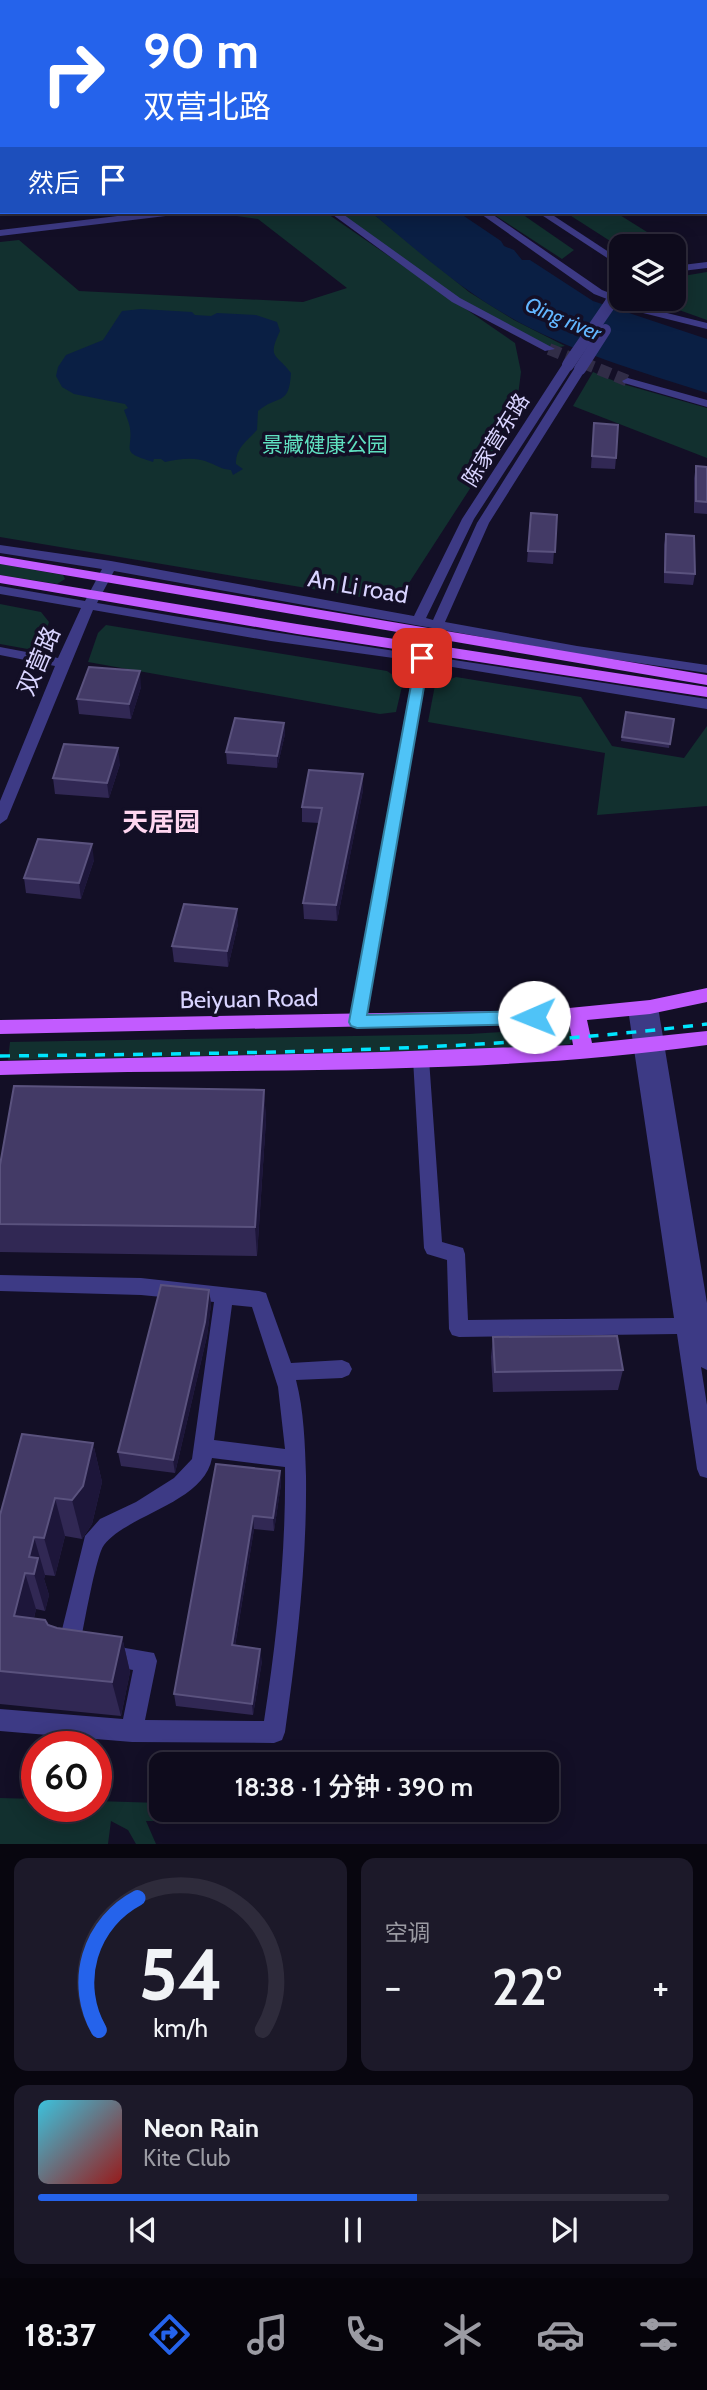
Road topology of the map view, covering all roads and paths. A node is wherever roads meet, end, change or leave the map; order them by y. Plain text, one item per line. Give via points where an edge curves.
1 (157, 214) edge
2 (337, 214) edge
3 (486, 214) edge
4 (545, 214) edge
5 (0, 233) edge
6 (609, 256) edge
7 (707, 259) edge
8 (686, 262) edge
9 (707, 265) edge
10 (686, 268) edge
11 (610, 311) edge
12 (707, 326) edge
13 (549, 349) tunnel mouth
14 (574, 367) junction
15 (628, 381) tunnel mouth
16 (707, 404) edge
17 (0, 549) edge
18 (0, 560) edge
19 (108, 569) junction
20 (0, 579) edge
21 (0, 590) edge
22 (90, 601) junction
23 (418, 621) junction
24 (437, 625) junction
25 (0, 651) edge
26 (422, 658) junction
27 (62, 663) junction
28 (707, 669) edge
29 (707, 680) edge
30 (707, 692) edge
31 (707, 704) edge
32 (4, 797) edge
33 (0, 819) edge
34 (706, 998) edge
35 (643, 1008) junction
36 (577, 1015) junction
37 (357, 1022) junction
38 (0, 1027) edge
39 (707, 1038) edge
40 (650, 1047) junction
41 (584, 1052) junction
42 (421, 1059) junction
43 (0, 1068) edge
44 (0, 1283) edge
45 (224, 1296) junction
46 (685, 1326) junction
47 (707, 1361) edge
48 (342, 1369) dead end
49 (284, 1372) junction
50 (202, 1448) junction
51 (293, 1459) junction
52 (707, 1469) edge
53 (0, 1720) edge
54 (132, 1731) junction

1 - 5 street
2 - 13 street via 456,300
3 - 12 street via 598,292 647,311
4 - 6 street
7 - 8 street
9 - 10 street
11 - 14 street, 陈家营东路, bridge
14 - 23 street, 陈家营东路 via 468,519
14 - 24 street, 陈家营东路 via 483,523
15 - 16 street
17 - 19 street, An Li road
18 - 19 main road, An Li road
19 - 22 street, 双营路
19 - 23 street, An Li road
19 - 29 main road, An Li road
20 - 22 main road, An Li road
21 - 22 street, An Li road
22 - 26 street, An Li road via 271,637
22 - 27 street, 双营路
22 - 30 main road, An Li road
23 - 24 street, An Li road
24 - 28 street, An Li road
25 - 27 street
26 - 31 street, An Li road
26 - 37 street
27 - 32 street, 双营路
32 - 33 street, 双营路
34 - 35 main road, Beiyuan Road
35 - 36 main road, Beiyuan Road
35 - 40 street
36 - 37 main road, Beiyuan Road
36 - 41 main road
37 - 38 main road, Beiyuan Road
39 - 40 main road
40 - 41 main road
40 - 46 street
40 - 47 street
41 - 42 main road
42 - 43 main road
42 - 46 street via 433,1248 456,1254 459,1329
44 - 45 street via 151,1286
45 - 49 street via 259,1299
45 - 50 street
46 - 52 street
48 - 49 street
49 - 51 street via 293,1417
50 - 51 street
50 - 54 street via 201,1462 181,1485 107,1526 92,1543 68,1650 146,1661
51 - 54 street via 295,1524 287,1642 274,1732
53 - 54 street

